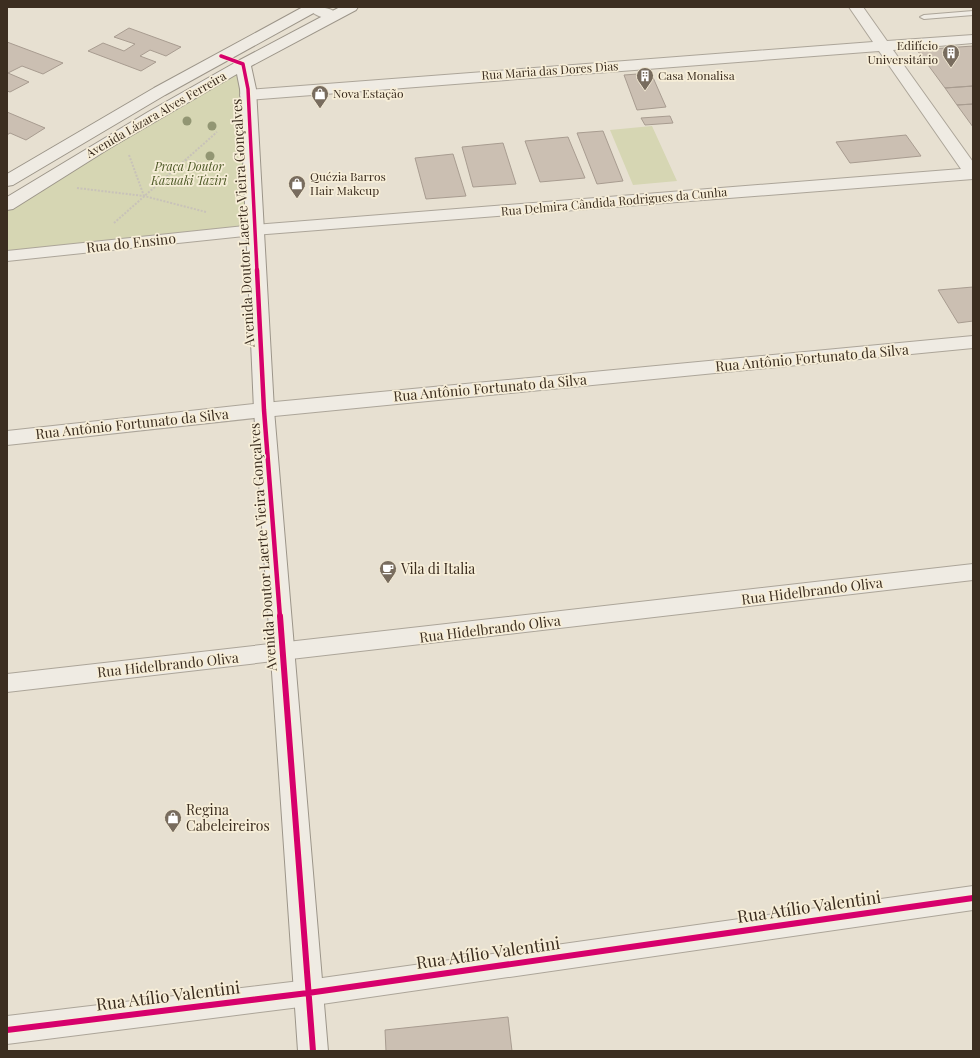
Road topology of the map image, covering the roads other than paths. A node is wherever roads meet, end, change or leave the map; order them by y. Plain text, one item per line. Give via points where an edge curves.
1 (314, 7) edge
2 (351, 7) edge
3 (856, 7) edge
4 (973, 13) edge
5 (332, 16) junction
6 (924, 17) dead end
7 (973, 39) edge
8 (883, 46) junction
9 (221, 56) junction
10 (243, 64) junction
11 (248, 95) junction
12 (973, 173) edge
13 (7, 181) edge
14 (7, 205) edge
15 (254, 230) junction
16 (7, 256) edge
17 (973, 342) edge
18 (264, 410) junction
19 (7, 438) edge
20 (973, 572) edge
21 (282, 653) junction
22 (7, 683) edge
23 (973, 898) edge
24 (308, 993) junction
25 (7, 1030) edge
26 (313, 1051) edge

1 - 5 street
1 - 9 street, Avenida Lázara Alves Ferreira
2 - 5 street, Avenida Lázara Alves Ferreira
3 - 8 street
4 - 6 lane
5 - 10 street, Avenida Lázara Alves Ferreira
7 - 8 street, Rua Maria das Dores Dias
8 - 11 street, Rua Maria das Dores Dias
8 - 12 street
9 - 10 street
9 - 13 street, Avenida Lázara Alves Ferreira
10 - 11 street, Avenida Doutor Laerte Vieira Gonçalves
10 - 14 street, Avenida Lázara Alves Ferreira via 120,134
11 - 15 street, Avenida Doutor Laerte Vieira Gonçalves
12 - 15 street, Rua Delmira Cândida Rodrigues da Cunha
15 - 16 street, Rua do Ensino
15 - 18 street, Avenida Doutor Laerte Vieira Gonçalves
17 - 18 street, Rua Antônio Fortunato da Silva
18 - 19 street, Rua Antônio Fortunato da Silva
18 - 21 street, Avenida Doutor Laerte Vieira Gonçalves
20 - 21 street, Rua Hidelbrando Oliva
21 - 22 street, Rua Hidelbrando Oliva
21 - 24 street, Avenida Doutor Laerte Vieira Gonçalves
23 - 24 street, Rua Atílio Valentini
24 - 25 street, Rua Atílio Valentini
24 - 26 street, Avenida Doutor Laerte Vieira Gonçalves

